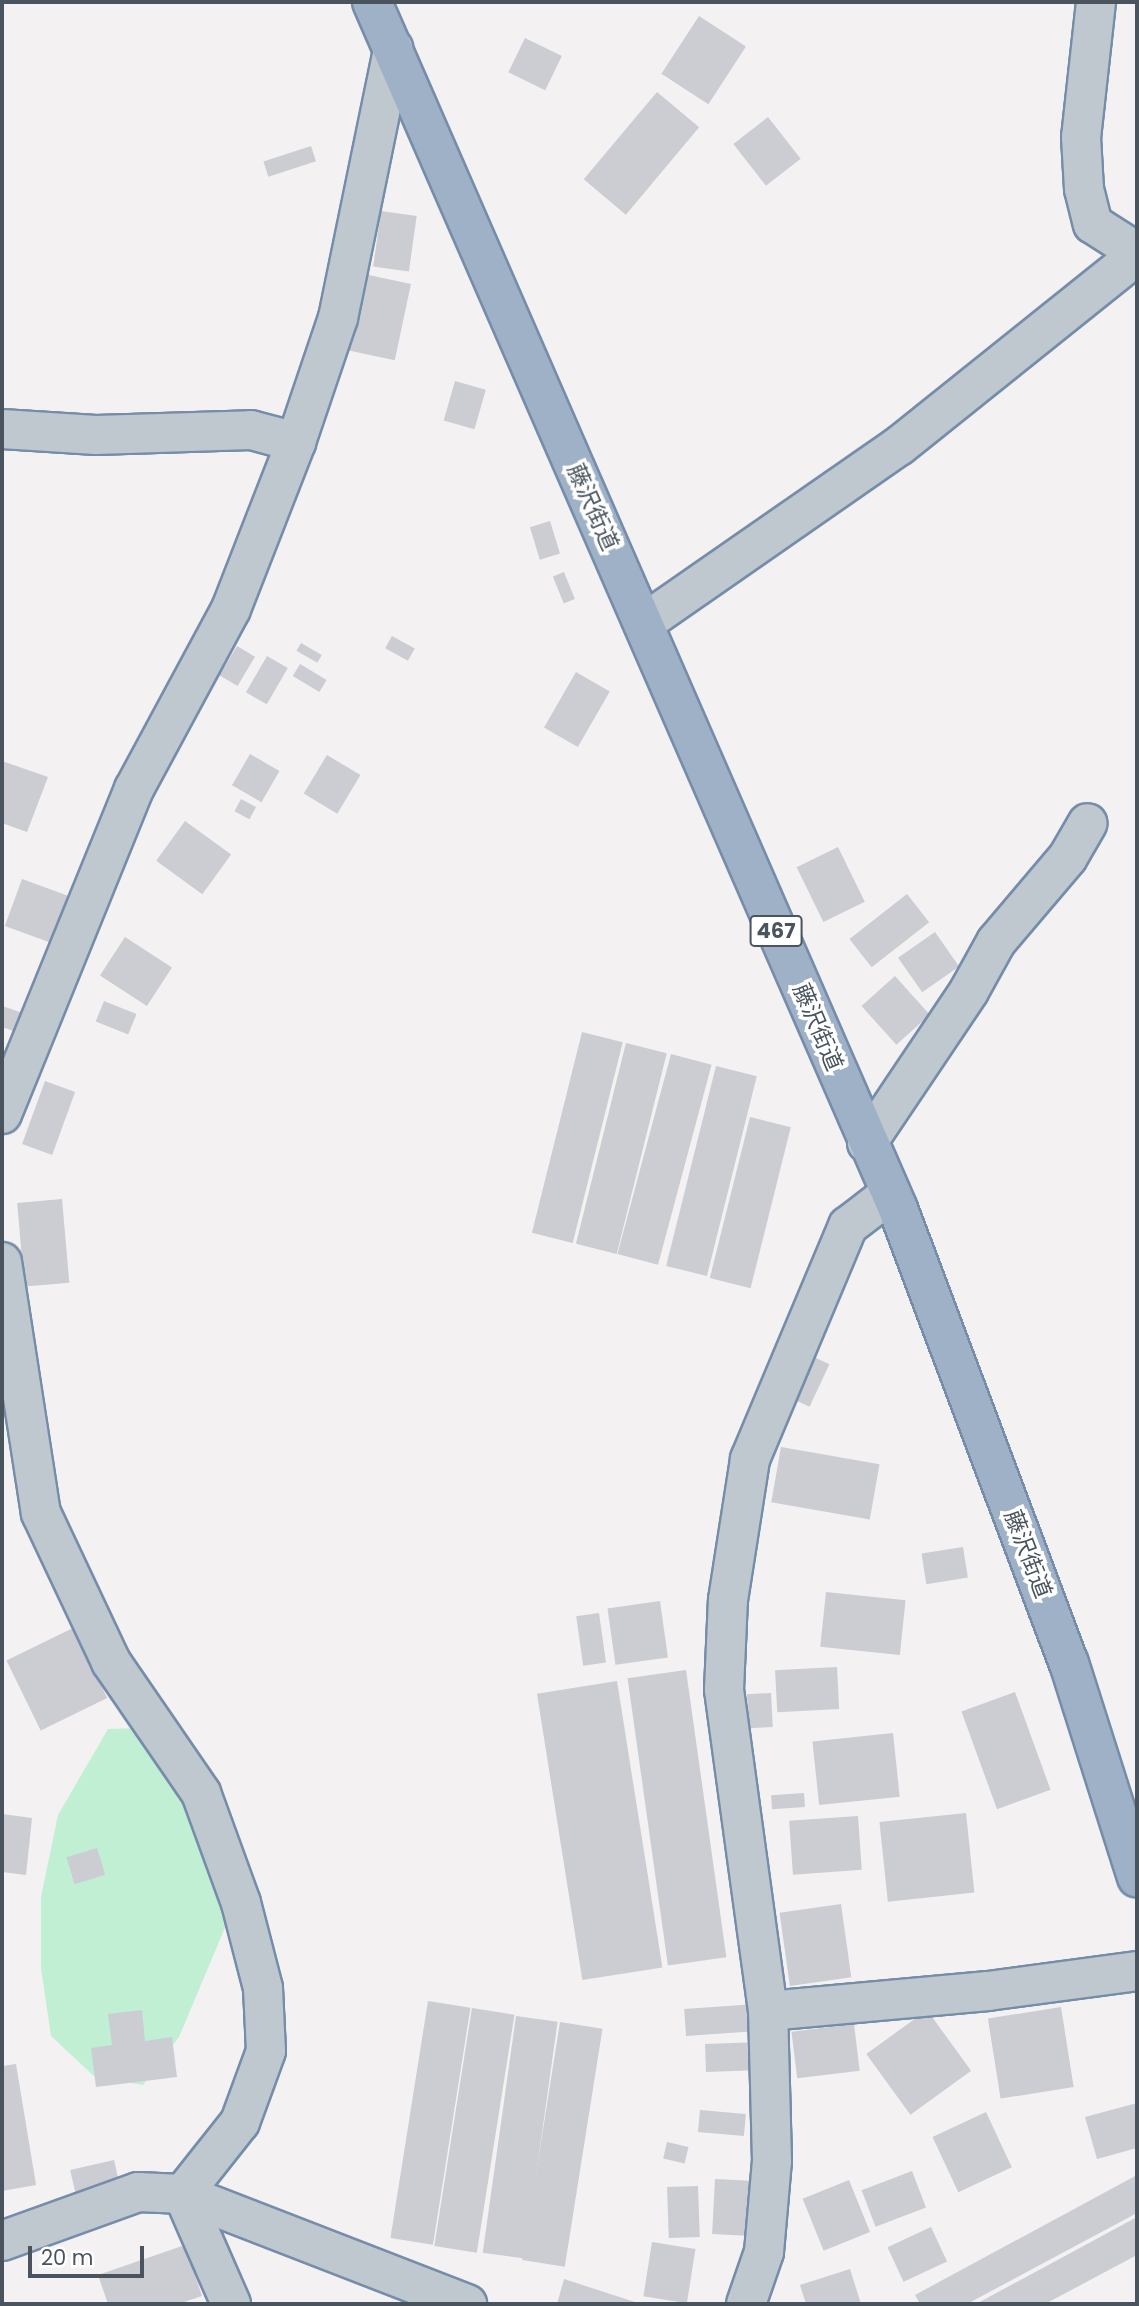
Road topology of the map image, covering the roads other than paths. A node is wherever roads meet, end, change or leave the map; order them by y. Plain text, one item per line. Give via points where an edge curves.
1 (372, 2) edge
2 (1096, 2) edge
3 (393, 49) junction
4 (1137, 254) edge
5 (2, 429) edge
6 (296, 442) junction
7 (644, 623) junction
8 (1088, 823) dead end
9 (2, 1114) edge
10 (867, 1143) junction
11 (891, 1193) junction
12 (2, 1262) edge
13 (1137, 1877) edge
14 (1137, 1971) edge
15 (768, 2011) junction
16 (183, 2194) junction
17 (2, 2241) edge
18 (231, 2304) edge
19 (467, 2304) edge
20 (746, 2304) edge

1 - 3 highway, 藤沢街道 / 467
2 - 4 street via 1081,137 1084,188 1093,224
3 - 6 street via 338,318
3 - 7 highway, 藤沢街道 / 467
4 - 7 street via 899,446
5 - 6 street via 96,435 251,430
6 - 9 street via 231,609 134,789
7 - 10 highway, 藤沢街道 / 467
8 - 10 street via 1068,857 996,942 970,991
10 - 11 highway, 藤沢街道 / 467
11 - 13 highway, 藤沢街道 / 467 via 1069,1663
11 - 15 street via 848,1226 750,1459 732,1575 724,1690
12 - 16 street via 41,1513 111,1662 201,1793 241,1903 263,1988 266,2051 240,2122
14 - 15 street via 988,1991
15 - 20 street via 772,2161 764,2252
16 - 17 street via 138,2192
16 - 18 street
16 - 19 street

